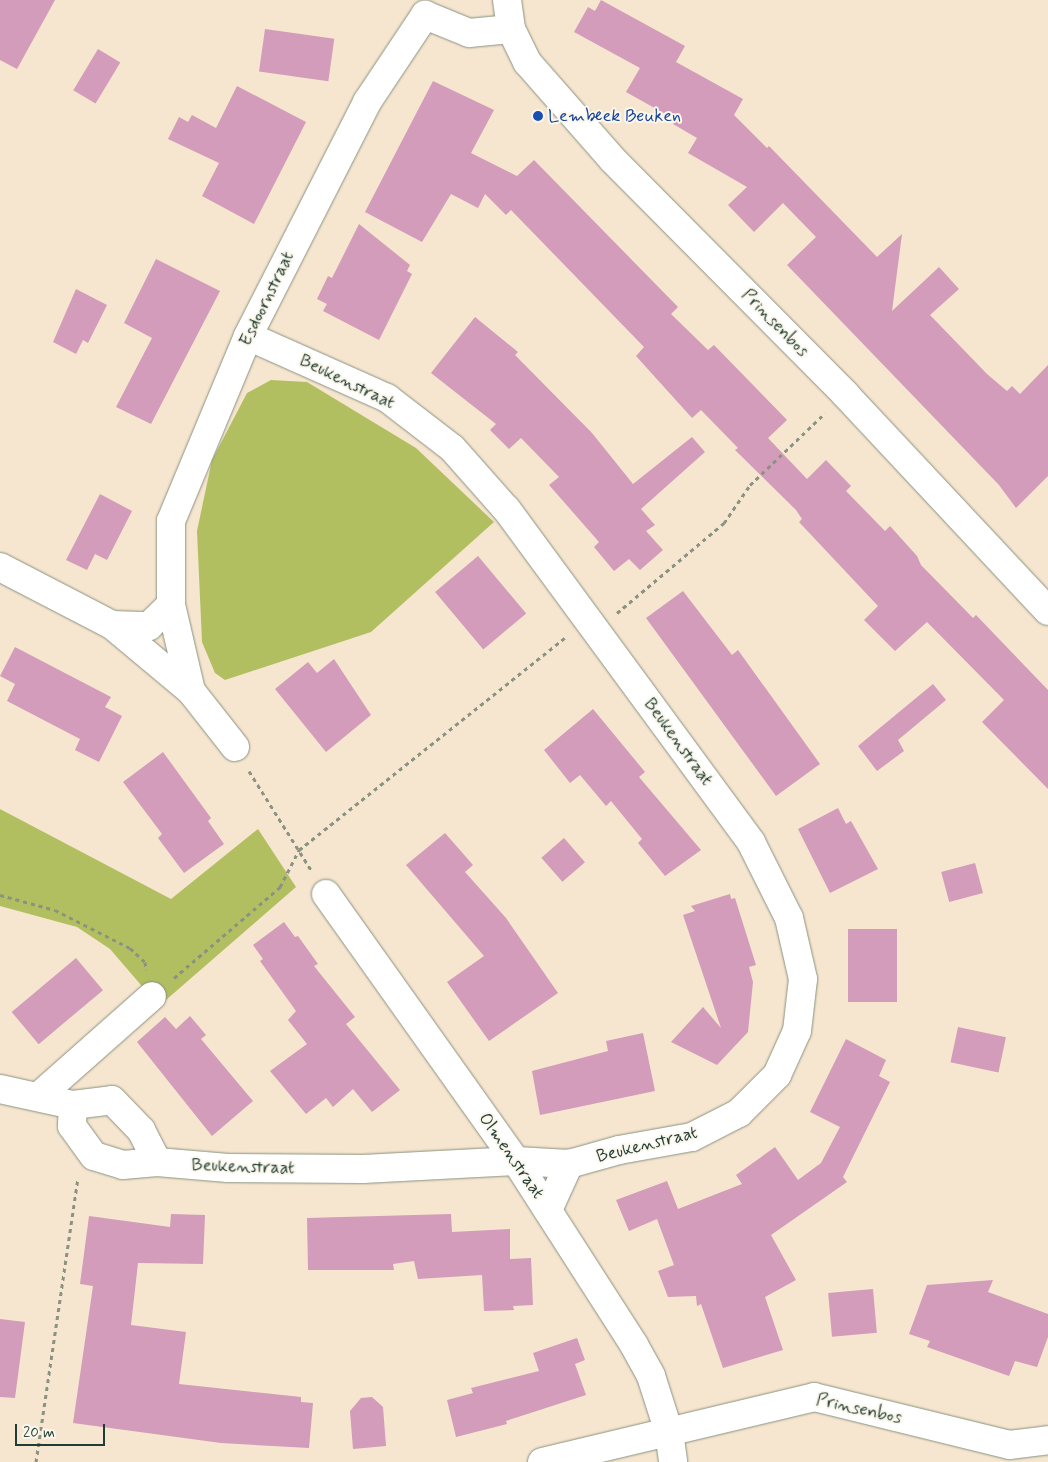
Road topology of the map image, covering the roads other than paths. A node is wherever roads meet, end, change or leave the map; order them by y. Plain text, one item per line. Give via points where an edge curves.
1 (507, 0) edge
2 (425, 7) edge
3 (511, 29) junction
4 (248, 336) junction
5 (0, 567) edge
6 (171, 605) junction
7 (1048, 611) edge
8 (112, 626) junction
9 (191, 691) junction
10 (234, 747) road end
11 (326, 894) road end
12 (152, 996) road end
13 (0, 1089) edge
14 (38, 1097) junction
15 (73, 1105) junction
16 (516, 1161) junction
17 (157, 1162) junction
18 (569, 1164) junction
19 (548, 1210) junction
20 (670, 1432) junction
21 (1048, 1440) edge
22 (542, 1462) edge
23 (673, 1462) edge

1 - 3 street, Prinsenbos
2 - 3 street via 469,33
2 - 4 street, Esdoornstraat via 367,102
3 - 7 street, Prinsenbos via 528,62 613,160 845,394
4 - 6 street, Esdoornstraat via 171,520
4 - 18 street, Beukenstraat via 387,398 452,448 506,509 751,842 789,918 803,979 797,1031 777,1075 739,1113 692,1137 619,1150
5 - 8 street, Esdoornstraat
6 - 8 street, Esdoornstraat via 149,626
6 - 9 street, Esdoornstraat
8 - 9 street, Esdoornstraat
9 - 10 street, Esdoornstraat
11 - 16 street, Olmenstraat
12 - 14 street
13 - 14 street
14 - 15 street
15 - 17 street via 112,1100 140,1130
15 - 17 street, Beukenstraat via 72,1126 94,1156 123,1166
16 - 17 street, Beukenstraat via 363,1169 228,1168
16 - 18 street, Beukenstraat
16 - 19 street, Olmenstraat
18 - 19 street
19 - 20 street, Olmenstraat via 651,1376
20 - 21 street, Prinsenbos via 814,1397 1009,1445
20 - 22 street, Prinsenbos
20 - 23 street

